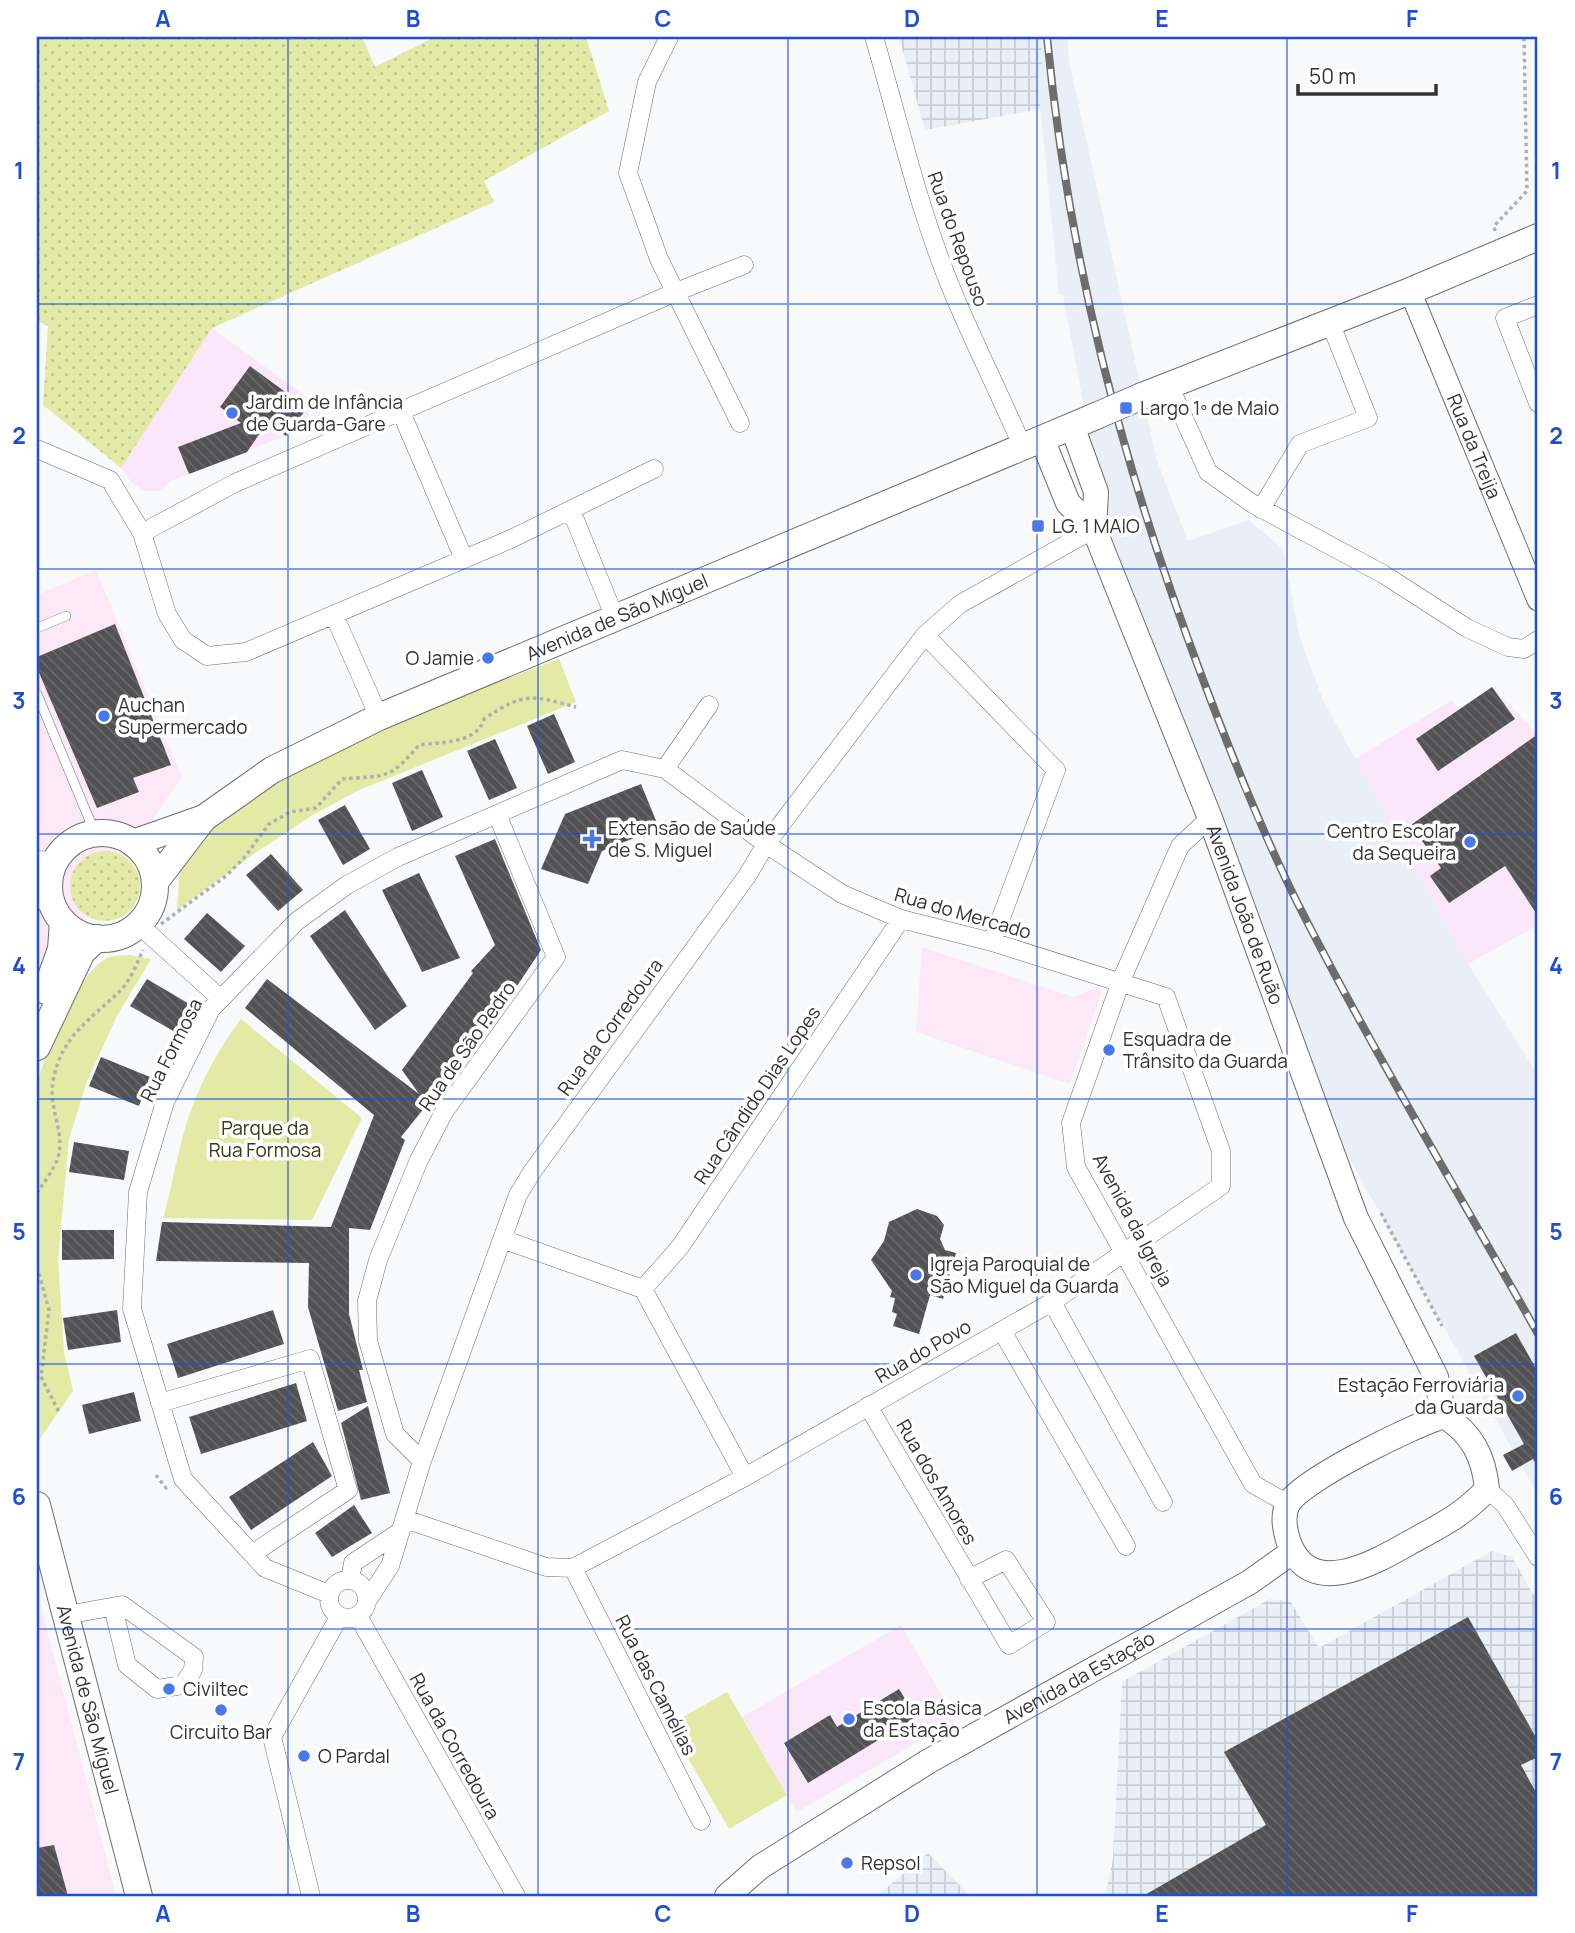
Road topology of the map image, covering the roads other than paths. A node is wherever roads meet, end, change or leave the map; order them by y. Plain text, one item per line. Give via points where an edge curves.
1 (669, 37) edge
2 (874, 37) edge
3 (1538, 237) edge
4 (744, 265) dead end
5 (1410, 291) junction
6 (676, 292) junction
7 (1538, 305) edge
8 (1330, 322) junction
9 (1169, 385) junction
10 (1538, 403) edge
11 (401, 412) junction
12 (740, 423) dead end
13 (1072, 426) junction
14 (1033, 443) junction
15 (37, 449) edge
16 (654, 469) dead end
17 (1261, 509) junction
18 (571, 510) junction
19 (1094, 529) junction
20 (142, 533) junction
21 (464, 559) junction
22 (1538, 600) edge
23 (334, 615) junction
24 (66, 616) dead end
25 (615, 618) junction
26 (37, 628) edge
27 (925, 635) junction
28 (1538, 640) edge
29 (37, 694) edge
30 (709, 705) dead end
31 (379, 717) junction
32 (665, 769) junction
33 (497, 814) junction
34 (204, 818) junction
35 (1210, 818) junction
36 (95, 834) junction
37 (133, 843) junction
38 (766, 845) junction
39 (46, 861) edge
40 (155, 882) junction
41 (50, 908) edge
42 (901, 919) junction
43 (145, 929) junction
44 (97, 938) junction
45 (992, 942) junction
46 (1121, 981) junction
47 (221, 999) junction
48 (37, 1010) edge
49 (37, 1047) edge
50 (502, 1239) junction
51 (1125, 1251) junction
52 (643, 1289) junction
53 (1052, 1302) junction
54 (1002, 1331) junction
55 (160, 1403) junction
56 (869, 1406) junction
57 (1444, 1416) junction
58 (422, 1461) junction
59 (745, 1476) junction
60 (1487, 1489) junction
61 (1163, 1502) dead end
62 (1288, 1504) junction
63 (37, 1505) edge
64 (402, 1526) junction
65 (1126, 1546) dead end
66 (1292, 1552) junction
67 (252, 1554) junction
68 (1538, 1557) edge
69 (572, 1568) junction
70 (969, 1578) junction
71 (350, 1580) junction
72 (329, 1594) junction
73 (113, 1607) junction
74 (355, 1611) junction
75 (66, 1615) junction
76 (701, 1821) dead end
77 (139, 1896) edge
78 (311, 1896) edge
79 (516, 1896) edge
80 (727, 1896) edge

1 - 6 street via 647,82 628,173
2 - 14 street, Rua do Repouso via 912,173 957,302
3 - 5 main road, Avenida de São Miguel
4 - 6 street
5 - 8 main road, Avenida de São Miguel
5 - 22 street, Rua da Treija
6 - 11 street
6 - 12 street
7 - 10 street via 1506,318
8 - 9 main road, Avenida de São Miguel
8 - 17 street via 1368,418 1300,444
9 - 13 main road, Avenida de São Miguel, bridge
9 - 17 street via 1208,472
11 - 20 street via 235,483
11 - 21 street
13 - 14 main road, Avenida de São Miguel
13 - 19 main road via 1096,492
14 - 19 main road via 1068,503
14 - 25 main road, Avenida de São Miguel
15 - 20 street via 110,481
16 - 18 street
17 - 28 street via 1383,573 1467,628 1508,647 1524,649
18 - 21 street
18 - 25 street
19 - 27 street, Rua da Corredoura via 960,604
19 - 35 main road, Avenida João de Ruão
20 - 23 street via 167,614 183,640 207,656 246,652
21 - 23 street
23 - 31 street
24 - 26 lane
25 - 31 main road, Avenida de São Miguel
27 - 38 street, Rua da Corredoura
27 - 45 street via 1056,770
29 - 36 lane
30 - 32 street
31 - 34 main road, Avenida de São Miguel via 272,770
32 - 33 street, Rua Formosa via 622,760
32 - 38 street, Rua Formosa
33 - 47 street, Rua Formosa via 347,885 297,921
33 - 58 street, Rua de São Pedro via 556,957 444,1112 378,1260 367,1301 368,1341 396,1434
34 - 37 main road, Avenida de São Miguel
34 - 40 main road, Avenida de São Miguel
35 - 46 street, Avenida da Igreja via 1180,846
35 - 57 main road, Avenida João de Ruão via 1356,1218 1436,1377
36 - 37 main road
36 - 39 main road via 79,838
37 - 40 main road via 151,867
38 - 42 street, Rua do Mercado via 842,894
38 - 50 street, Rua da Corredoura via 532,1172 517,1195
39 - 41 main road
40 - 43 main road
41 - 44 main road via 84,936
41 - 48 main road via 61,949
42 - 45 street, Rua do Mercado
42 - 52 street, Rua Cândido Dias Lopes via 680,1247
43 - 44 main road
43 - 47 street
44 - 49 main road via 82,952
45 - 46 street, Rua do Mercado
46 - 51 street, Avenida da Igreja via 1071,1124 1076,1167
46 - 51 street, Rua do Povo via 1167,997 1220,1151 1221,1186
47 - 55 street, Rua Formosa via 211,1009 164,1102 138,1192 132,1310
50 - 52 street
50 - 58 street, Rua da Corredoura
51 - 53 street, Rua do Povo
51 - 62 street, Avenida da Igreja via 1253,1483
52 - 59 street
53 - 54 street, Rua do Povo
53 - 61 street
54 - 56 street, Rua do Povo
54 - 65 street
55 - 67 street, Rua Formosa via 183,1479
55 - 67 street via 310,1359 348,1490
56 - 59 street, Rua do Povo
56 - 70 street, Rua dos Amores
57 - 60 main road via 1462,1427 1485,1463
57 - 62 main road via 1422,1422 1308,1485
58 - 64 street, Rua da Corredoura
59 - 69 street, Rua do Povo
60 - 66 main road via 1470,1508 1365,1568 1313,1571
60 - 68 street via 1505,1505
62 - 66 main road via 1284,1527
63 - 75 main road, Avenida de São Miguel
64 - 69 street via 546,1567
64 - 71 street via 353,1563
64 - 74 street, Rua da Corredoura via 390,1566
66 - 80 main road, Avenida da Estação via 1250,1582 929,1761 760,1867
67 - 72 street, Rua Formosa via 265,1568
69 - 76 street, Rua das Camélias
70 - 70 street, Rua dos Amores via 1009,1646 1045,1622 1006,1560
71 - 72 street via 337,1583
71 - 74 street, Rua da Corredoura via 365,1589
72 - 74 street, Rua da Corredoura via 329,1605
73 - 73 street via 122,1605 194,1657 193,1670 183,1685 158,1689 127,1665
73 - 75 street
74 - 78 street via 272,1737
74 - 79 street, Rua da Corredoura
75 - 77 main road, Avenida de São Miguel

